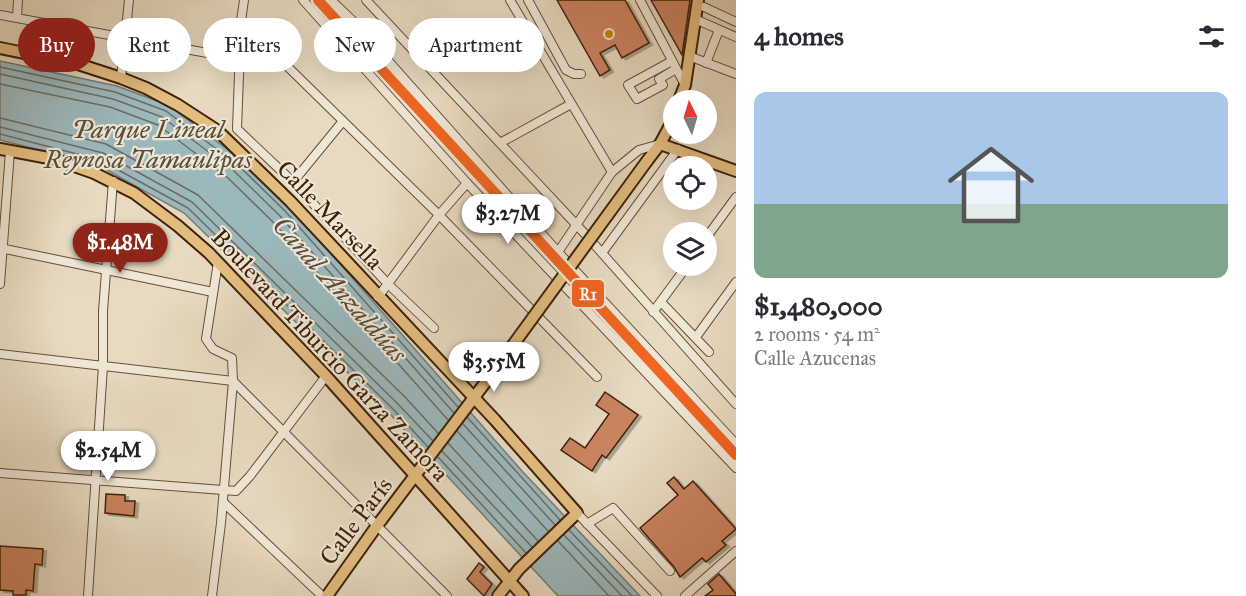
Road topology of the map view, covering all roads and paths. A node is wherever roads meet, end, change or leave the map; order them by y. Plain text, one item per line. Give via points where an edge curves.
1 (18, 0) edge
2 (129, 0) edge
3 (244, 0) edge
4 (303, 0) edge
5 (332, 0) edge
6 (366, 0) edge
7 (510, 0) edge
8 (528, 0) edge
9 (640, 0) edge
10 (702, 3) edge
11 (0, 15) edge
12 (16, 17) junction
13 (127, 18) edge
14 (241, 18) edge
15 (695, 19) junction
16 (736, 22) edge
17 (719, 30) junction
18 (107, 34) edge
19 (736, 37) edge
20 (0, 48) edge
21 (689, 56) junction
22 (706, 63) junction
23 (674, 65) junction
24 (122, 72) edge
25 (239, 72) edge
26 (293, 72) edge
27 (581, 74) dead end
28 (736, 74) edge
29 (121, 78) junction
30 (685, 85) junction
31 (683, 90) edge
32 (571, 104) junction
33 (343, 122) junction
34 (663, 138) edge
35 (500, 143) junction
36 (660, 144) junction
37 (678, 149) junction
38 (5, 150) edge
39 (736, 171) edge
40 (612, 172) junction
41 (113, 182) junction
42 (293, 182) junction
43 (467, 183) junction
44 (736, 197) edge
45 (439, 215) junction
46 (717, 223) edge
47 (577, 226) junction
48 (1, 248) edge
49 (558, 252) junction
50 (602, 253) junction
51 (218, 262) junction
52 (107, 269) junction
53 (680, 276) edge
54 (736, 282) edge
55 (0, 284) edge
56 (388, 284) junction
57 (213, 292) junction
58 (378, 297) junction
59 (660, 302) junction
60 (653, 312) junction
61 (434, 328) dead end
62 (696, 337) junction
63 (709, 352) dead end
64 (0, 354) edge
65 (103, 366) junction
66 (326, 376) junction
67 (597, 376) dead end
68 (233, 381) junction
69 (470, 402) junction
70 (736, 404) edge
71 (282, 432) junction
72 (736, 444) edge
73 (736, 468) edge
74 (0, 473) edge
75 (418, 474) junction
76 (96, 480) junction
77 (224, 491) junction
78 (223, 501) junction
79 (575, 515) junction
80 (587, 524) junction
81 (376, 527) junction
82 (736, 551) edge
83 (670, 571) dead end
84 (514, 574) junction
85 (88, 596) edge
86 (212, 596) edge
87 (322, 596) edge
88 (327, 596) edge
89 (447, 596) edge
90 (498, 596) edge
91 (523, 596) edge
92 (532, 596) edge
93 (657, 596) edge
94 (685, 596) edge

1 - 12 street
2 - 13 street
3 - 14 street
4 - 43 street
5 - 49 street
6 - 35 street
7 - 32 street
8 - 27 street via 566,70
9 - 23 street
10 - 15 main road
10 - 16 street
11 - 12 street
12 - 18 street
15 - 17 street
15 - 21 main road
17 - 19 street
17 - 22 street
20 - 29 main road, Calle Marsella via 78,64
21 - 22 street
21 - 30 main road
22 - 28 street
23 - 23 street via 628,85 637,99 663,84 659,79
23 - 30 street
24 - 29 street
25 - 42 street via 237,129
26 - 33 street
29 - 58 main road, Calle Marsella via 178,105 218,131 290,201
30 - 31 main road
32 - 35 street
32 - 40 street
33 - 42 street
33 - 45 street
34 - 36 main road, Calle París
35 - 47 street
36 - 37 main road
36 - 40 street via 639,150
36 - 69 main road, Calle París, bridge
37 - 39 main road
37 - 50 street
38 - 41 main road, Boulevard Tiburcio Garza Zamora via 73,164
38 - 48 street
40 - 47 street
41 - 51 main road, Boulevard Tiburcio Garza Zamora via 158,210
41 - 52 street
42 - 56 street
43 - 45 street
43 - 73 street
44 - 46 street
45 - 56 street
45 - 67 street
47 - 49 street
47 - 50 street
48 - 52 street
48 - 55 street
49 - 72 street
50 - 60 street
51 - 57 street
51 - 66 main road, Boulevard Tiburcio Garza Zamora
52 - 57 street
52 - 65 street
53 - 59 street
54 - 62 street
56 - 58 street
56 - 61 street
57 - 68 street via 206,339 213,350 232,358
58 - 69 main road, Calle Marsella
59 - 60 street
59 - 62 street
60 - 70 street
62 - 63 street
64 - 65 street
65 - 68 street
65 - 76 street
66 - 71 street
66 - 75 main road, Boulevard Tiburcio Garza Zamora
68 - 71 street
68 - 77 street
69 - 75 main road, Calle París
69 - 79 main road, Calle Marsella via 495,420
71 - 77 street via 242,486 236,491
71 - 81 street
74 - 76 street
75 - 81 main road, Calle París
75 - 84 main road, Boulevard Tiburcio Garza Zamora
76 - 77 street
76 - 85 street
77 - 78 street
78 - 86 street
78 - 87 street
79 - 80 street
79 - 84 main road
80 - 83 street via 613,508
80 - 93 street
81 - 88 main road, Calle París
81 - 89 street
82 - 94 street
84 - 90 main road
84 - 91 main road
84 - 92 main road, Boulevard Tiburcio Garza Zamora

